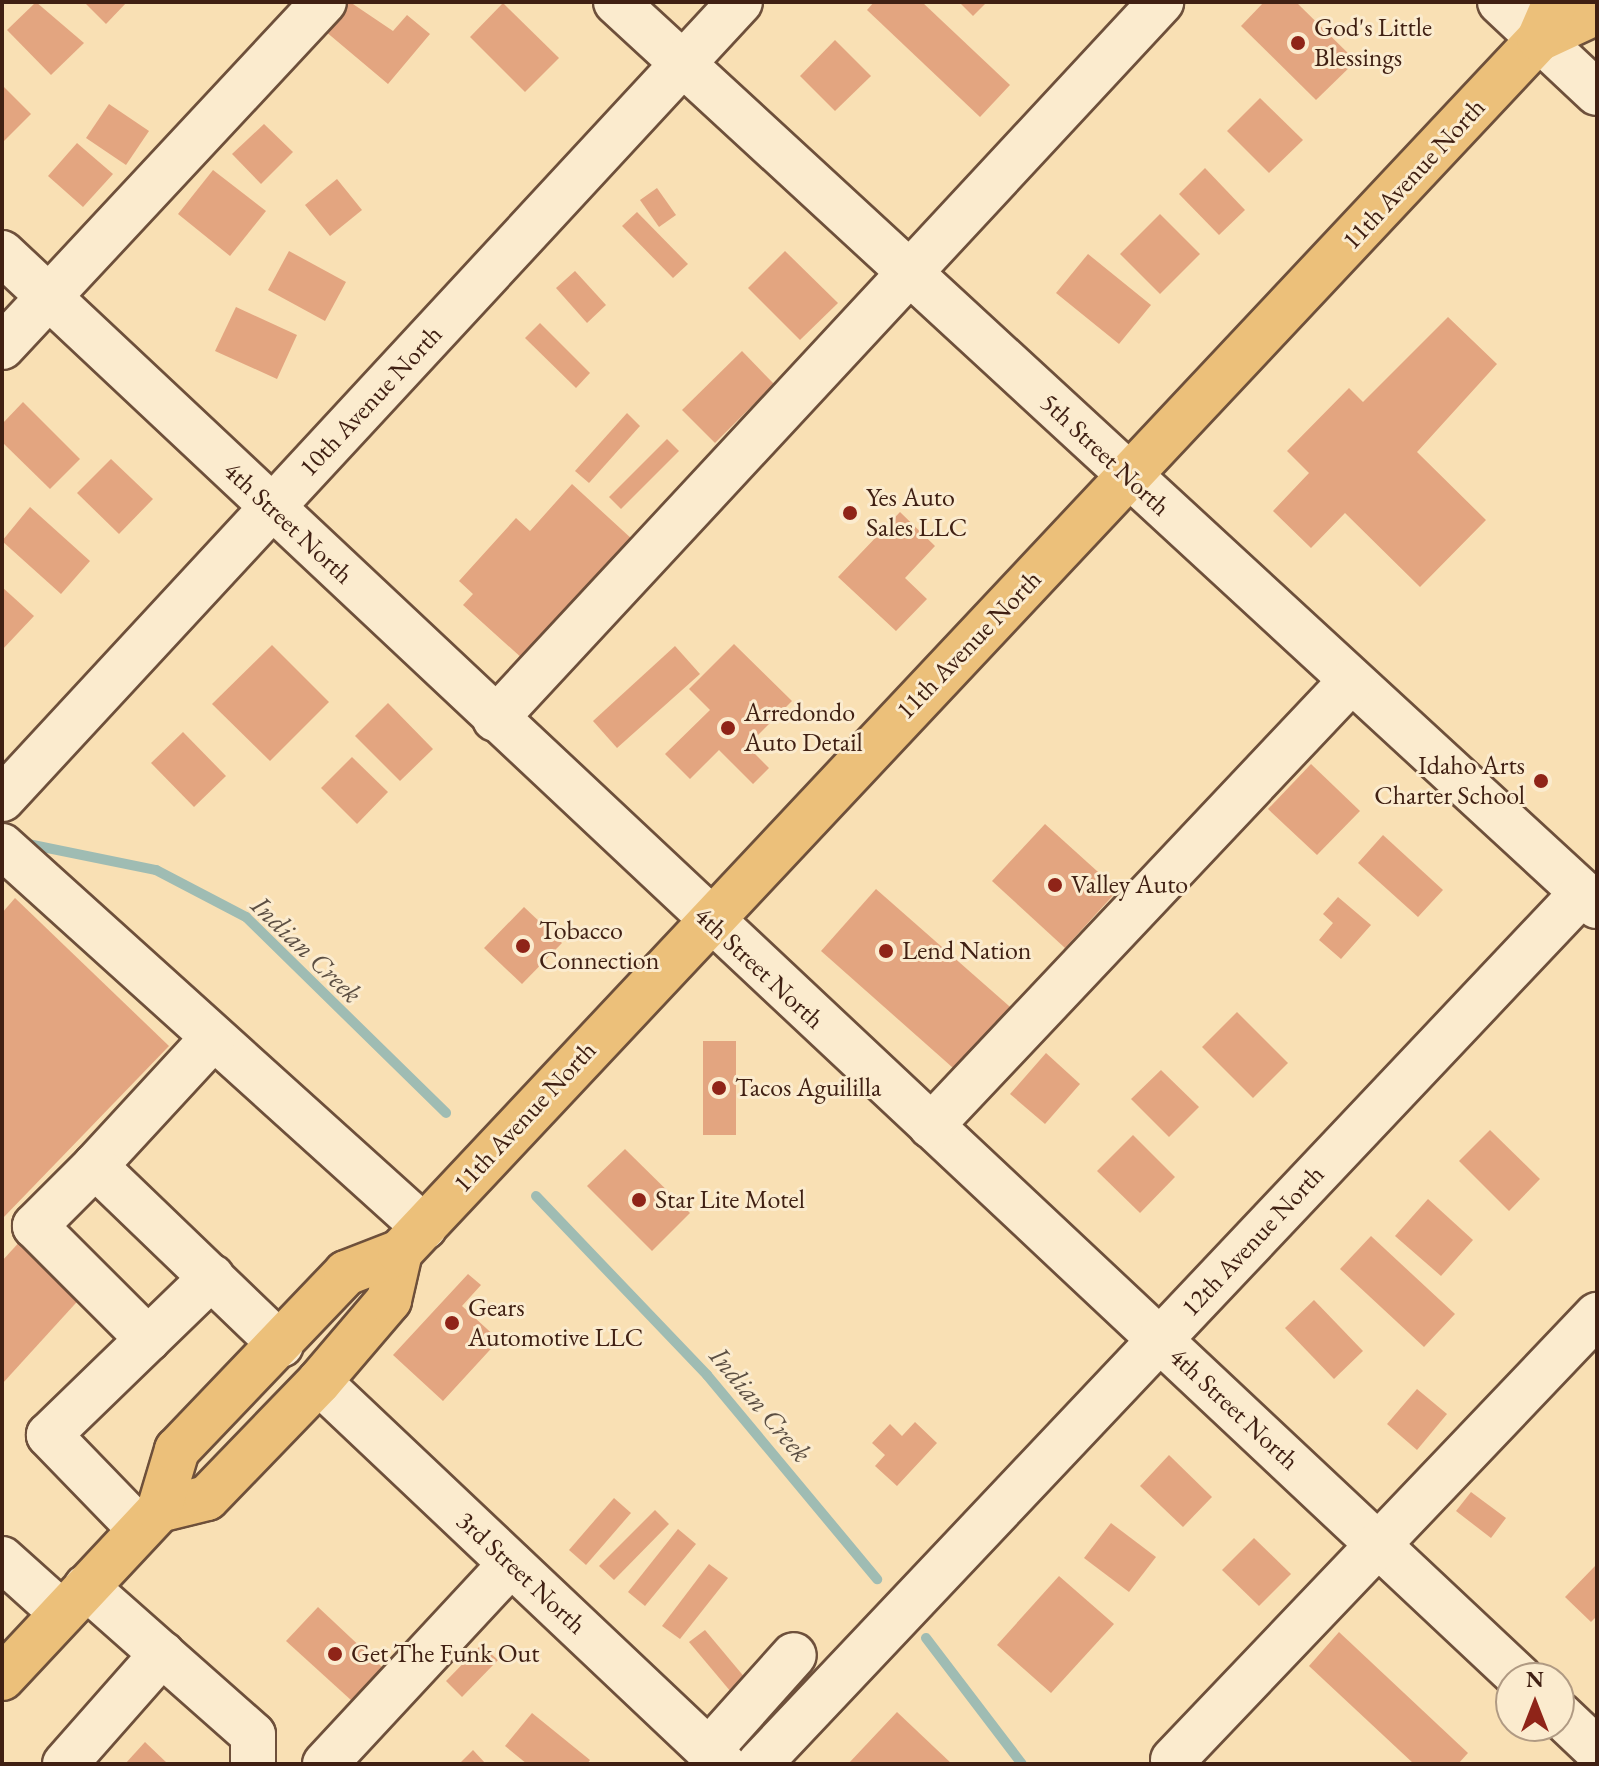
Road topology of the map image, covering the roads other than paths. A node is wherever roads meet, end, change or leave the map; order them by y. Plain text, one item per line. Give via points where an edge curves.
1 (324, 2) edge
2 (616, 2) edge
3 (740, 2) edge
4 (1161, 2) edge
5 (1500, 2) edge
6 (1597, 12) edge
7 (1547, 21) edge
8 (682, 63) junction
9 (1597, 93) edge
10 (2, 253) edge
11 (907, 274) junction
12 (49, 297) junction
13 (2, 347) edge
14 (1130, 479) junction
15 (272, 508) junction
16 (1350, 682) junction
17 (495, 719) junction
18 (2, 799) edge
19 (2, 846) edge
20 (1590, 899) edge
21 (706, 919) junction
22 (213, 1038) junction
23 (931, 1126) junction
24 (95, 1166) junction
25 (18, 1233) edge
26 (412, 1239) junction
27 (212, 1277) junction
28 (1597, 1315) edge
29 (148, 1339) junction
30 (1160, 1340) junction
31 (281, 1345) junction
32 (319, 1382) junction
33 (150, 1519) junction
34 (1378, 1545) junction
35 (2, 1559) edge
36 (511, 1564) junction
37 (74, 1600) junction
38 (162, 1654) junction
39 (794, 1655) dead end
40 (1503, 1662) edge
41 (2, 1678) edge
42 (1575, 1729) edge
43 (1597, 1750) edge
44 (716, 1757) edge
45 (1173, 1760) dead end
46 (65, 1764) edge
47 (253, 1764) edge
48 (325, 1764) edge
49 (759, 1764) edge

1 - 12 street
2 - 8 street, 5th Street North
3 - 8 street, 10th Avenue North
4 - 11 street
5 - 7 street
6 - 7 main road, 11th Avenue North
7 - 9 street
7 - 14 main road, 11th Avenue North
8 - 11 street, 5th Street North
8 - 15 street, 10th Avenue North
10 - 12 street, 4th Street North
11 - 14 street, 5th Street North
11 - 17 street
12 - 13 street
12 - 15 street, 4th Street North
14 - 16 street, 5th Street North
14 - 21 main road, 11th Avenue North
15 - 17 street, 4th Street North
15 - 18 street, 10th Avenue North
16 - 20 street, 5th Street North
16 - 23 street
17 - 21 street, 4th Street North
19 - 22 street
20 - 30 street, 12th Avenue North
21 - 23 street, 4th Street North
21 - 26 main road, 11th Avenue North
22 - 24 street
22 - 26 street
23 - 30 street, 4th Street North
24 - 25 street
24 - 27 street
25 - 29 street
26 - 31 main road, 11th Avenue North via 346,1273
26 - 32 main road, 11th Avenue North via 389,1300
27 - 29 street
27 - 31 street
28 - 34 street
29 - 33 street via 49,1435
30 - 34 street, 4th Street North
30 - 49 street, 12th Avenue North
31 - 33 main road, 11th Avenue North via 177,1450
32 - 33 main road, 11th Avenue North via 207,1498
32 - 36 street, 3rd Street North
33 - 37 main road, 11th Avenue North
34 - 40 street, 4th Street North
34 - 45 street
35 - 37 street
36 - 44 street, 3rd Street North
36 - 48 street
37 - 38 street
37 - 41 main road, 11th Avenue North
38 - 46 street
38 - 47 street via 253,1735
39 - 44 street
42 - 43 street

